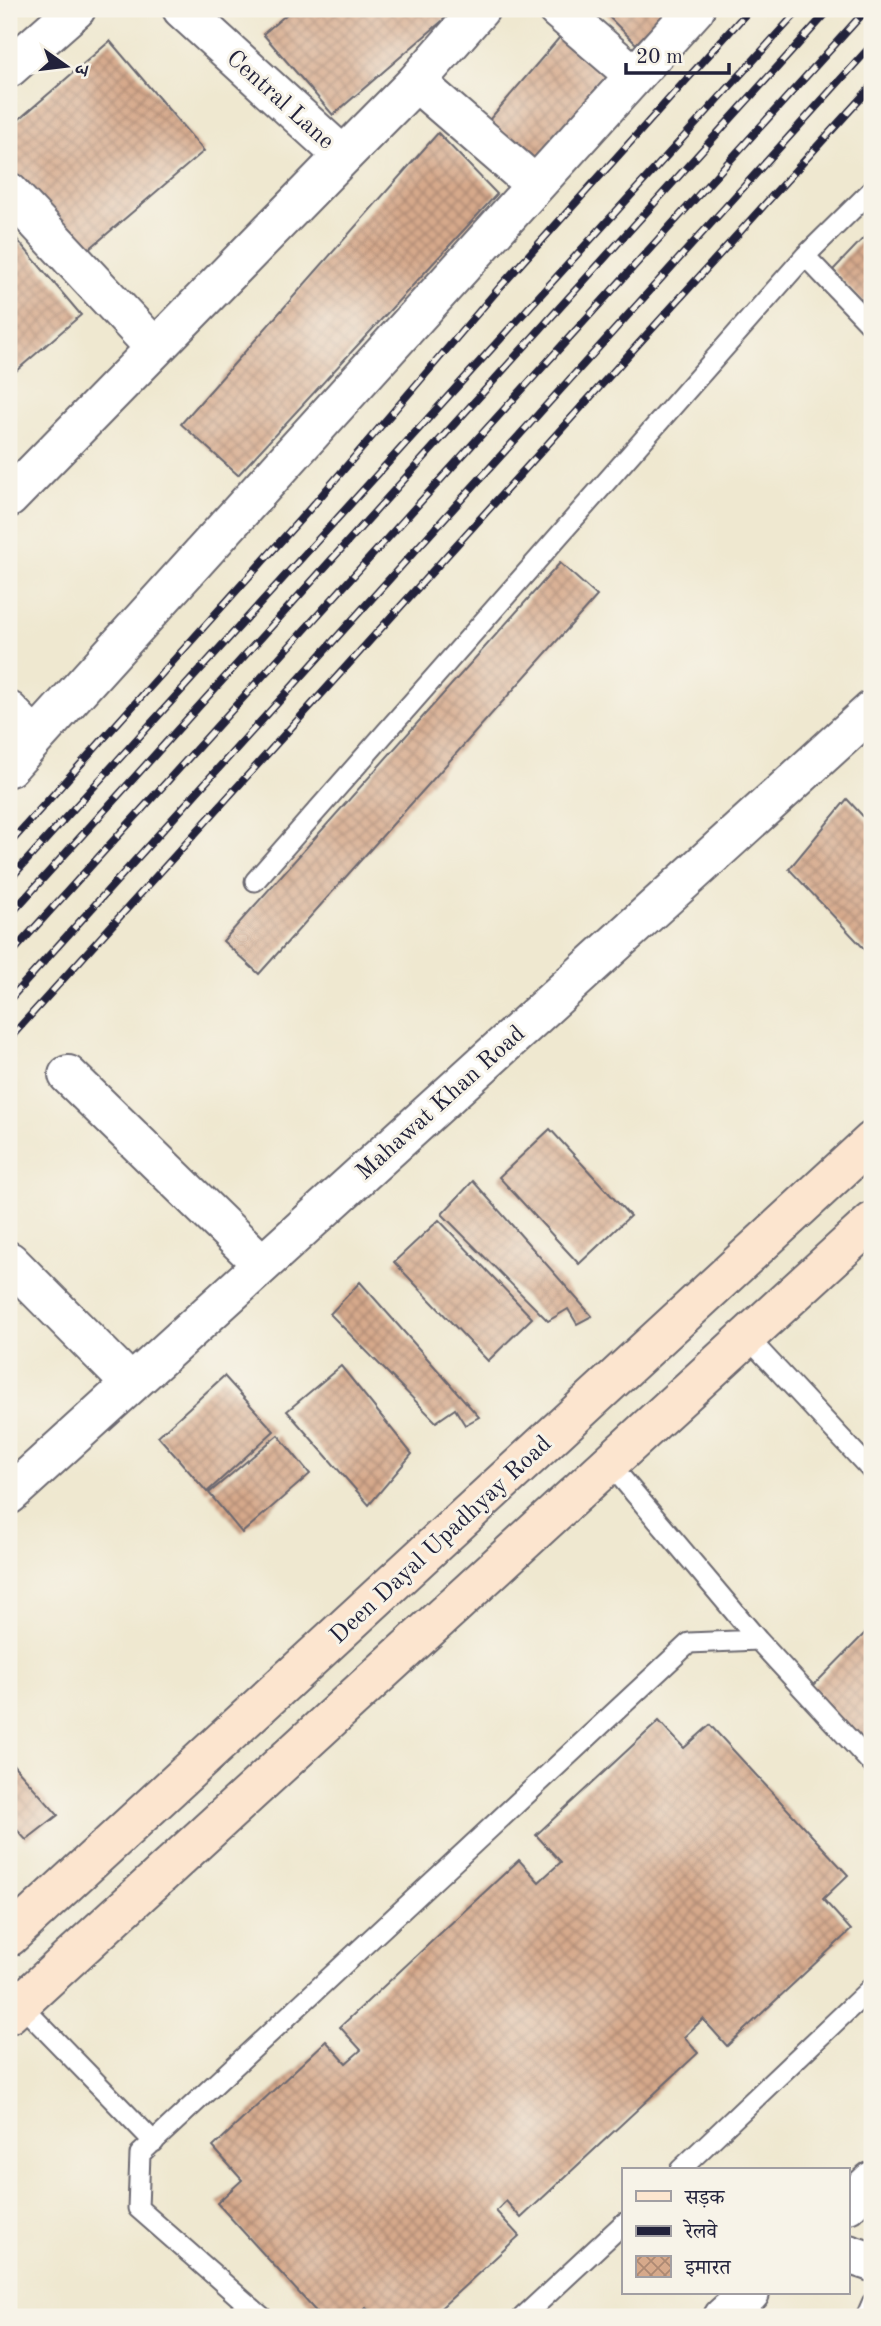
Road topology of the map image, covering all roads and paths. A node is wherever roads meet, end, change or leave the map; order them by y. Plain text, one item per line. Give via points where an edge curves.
1 (75, 9) edge
2 (182, 9) edge
3 (480, 9) edge
4 (557, 9) edge
5 (695, 9) edge
6 (9, 68) edge
7 (634, 75) junction
8 (416, 82) junction
9 (343, 156) junction
10 (534, 184) junction
11 (872, 190) edge
12 (9, 192) edge
13 (805, 256) junction
14 (872, 326) edge
15 (155, 348) junction
16 (16, 476) edge
17 (872, 710) edge
18 (9, 711) edge
19 (35, 738) junction
20 (9, 767) edge
21 (255, 881) dead end
22 (68, 1075) dead end
23 (872, 1141) edge
24 (872, 1222) edge
25 (9, 1261) edge
26 (262, 1264) junction
27 (747, 1337) junction
28 (131, 1384) junction
29 (609, 1463) junction
30 (871, 1466) edge
31 (9, 1495) edge
32 (758, 1640) junction
33 (872, 1764) edge
34 (9, 1937) edge
35 (872, 1987) edge
36 (14, 2009) edge
37 (154, 2142) junction
38 (682, 2168) edge
39 (872, 2181) edge
40 (850, 2202) edge
41 (622, 2225) edge
42 (850, 2255) edge
43 (872, 2262) edge
44 (749, 2294) edge
45 (872, 2303) edge
46 (262, 2317) edge
47 (523, 2317) edge
48 (723, 2317) edge
49 (866, 2317) edge

1 - 6 street
2 - 9 street, Central Lane
3 - 8 street, Central Lane
4 - 7 street
5 - 7 street
7 - 10 street
8 - 9 street, Central Lane
8 - 10 street
9 - 15 street
10 - 19 street
11 - 13 lane
12 - 15 street
13 - 14 lane
13 - 21 lane
15 - 16 street
17 - 26 street, Mahawat Khan Road
18 - 19 street
19 - 20 street
22 - 26 street
23 - 34 main road, Deen Dayal Upadhyay Road
24 - 27 main road
25 - 28 street
26 - 28 street, Mahawat Khan Road
27 - 29 main road
27 - 30 lane
28 - 31 street, Mahawat Khan Road
29 - 32 lane
29 - 36 main road
32 - 33 lane
32 - 37 lane via 689,1643
35 - 38 lane
36 - 37 lane
37 - 46 lane via 141,2154 138,2208
39 - 40 street
41 - 47 lane
42 - 43 street
44 - 48 street
45 - 49 lane

